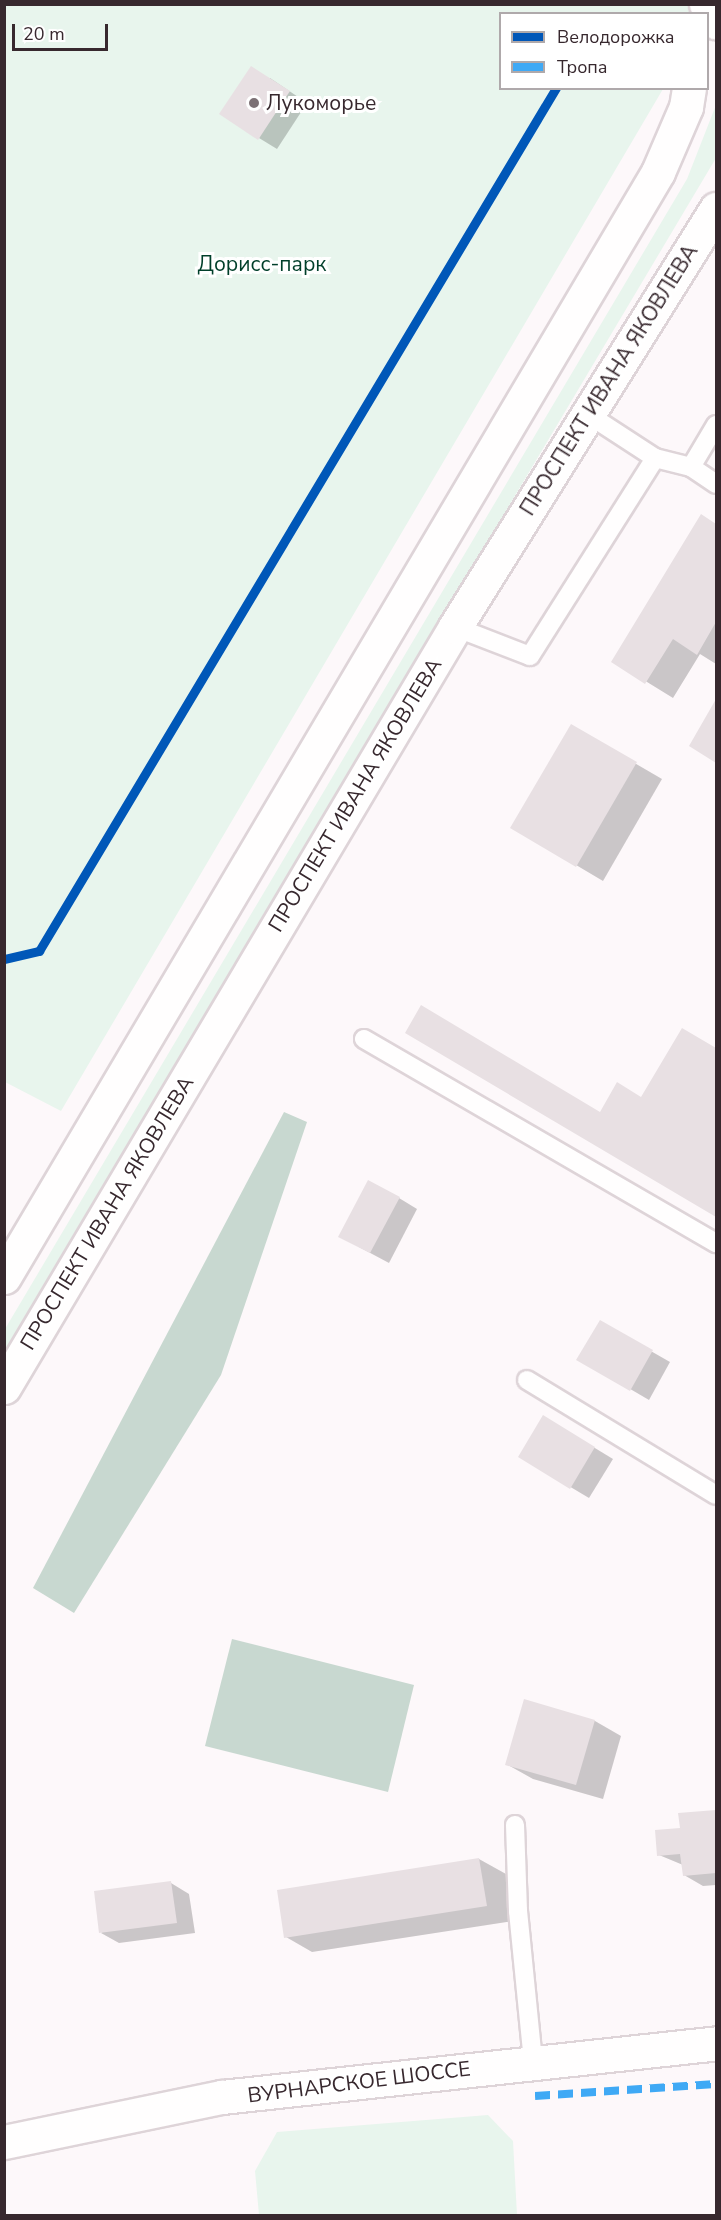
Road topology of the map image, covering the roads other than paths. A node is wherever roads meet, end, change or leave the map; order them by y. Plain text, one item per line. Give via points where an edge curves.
1 (706, 4) edge
2 (717, 22) edge
3 (689, 90) edge
4 (717, 209) edge
5 (586, 413) junction
6 (717, 425) edge
7 (655, 458) junction
8 (691, 467) junction
9 (717, 484) edge
10 (455, 627) junction
11 (364, 1039) dead end
12 (717, 1243) edge
13 (4, 1277) edge
14 (527, 1380) dead end
15 (4, 1387) edge
16 (717, 1495) edge
17 (515, 1825) dead end
18 (717, 2043) edge
19 (533, 2062) junction
20 (4, 2142) edge

1 - 2 main road
3 - 13 main road via 686,106 658,172
4 - 5 main road, ПРОСПЕКТ ИВАНА ЯКОВЛЕВА
5 - 7 lane
5 - 10 main road, ПРОСПЕКТ ИВАНА ЯКОВЛЕВА
6 - 8 lane
7 - 8 lane
7 - 10 lane via 530,656
8 - 9 lane
10 - 15 main road, ПРОСПЕКТ ИВАНА ЯКОВЛЕВА
11 - 12 lane
14 - 16 lane
17 - 19 lane via 518,1911
18 - 19 main road, ВУРНАРСКОЕ ШОССЕ
19 - 20 main road, ВУРНАРСКОЕ ШОССЕ via 222,2097

